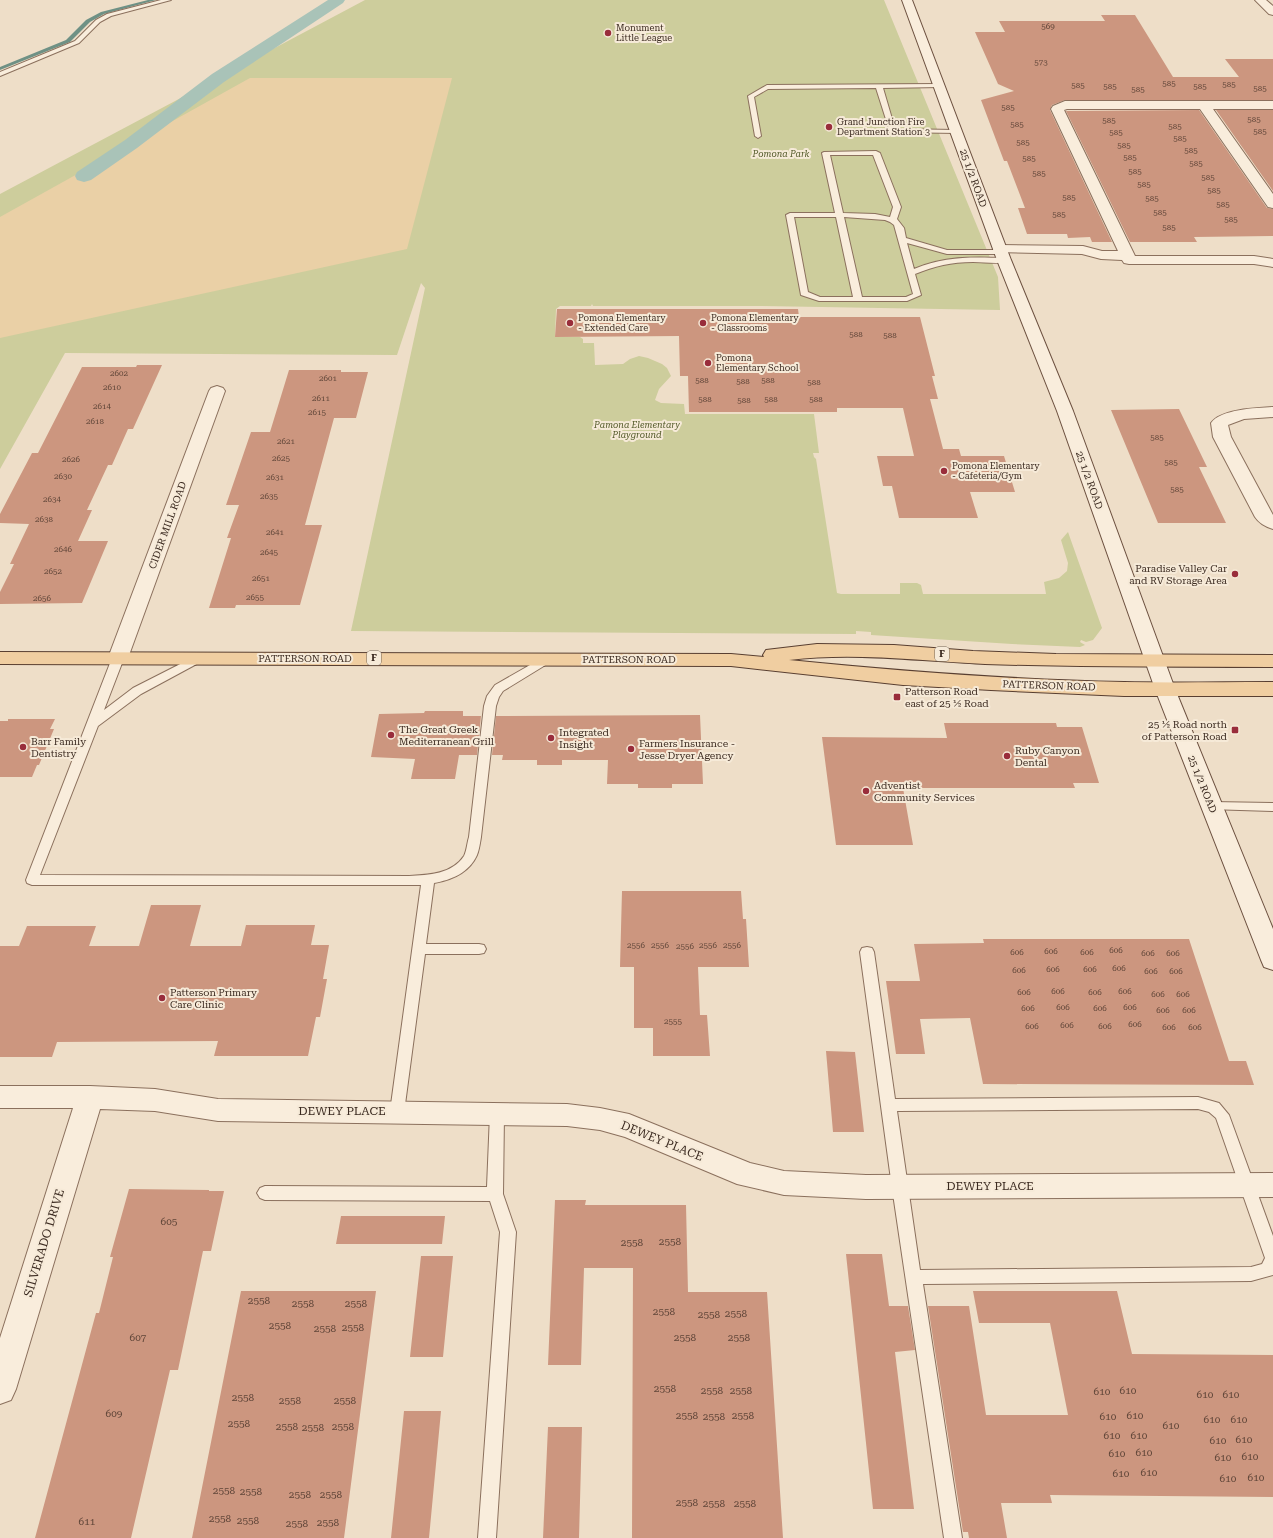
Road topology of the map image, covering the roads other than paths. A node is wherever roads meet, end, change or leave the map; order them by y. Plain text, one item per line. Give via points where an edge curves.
1 (168, 0) edge
2 (907, 0) edge
3 (1260, 0) edge
4 (1273, 12) edge
5 (0, 74) edge
6 (939, 86) junction
7 (879, 87) junction
8 (1204, 105) junction
9 (1273, 105) edge
10 (956, 132) junction
11 (758, 136) dead end
12 (1273, 204) edge
13 (840, 215) junction
14 (893, 220) junction
15 (902, 239) junction
16 (1002, 254) junction
17 (1128, 256) junction
18 (1273, 263) edge
19 (911, 273) junction
20 (858, 299) junction
21 (217, 391) dead end
22 (1273, 412) edge
23 (1273, 523) edge
24 (0, 658) edge
25 (118, 658) junction
26 (200, 658) junction
27 (548, 659) junction
28 (731, 660) junction
29 (1154, 660) junction
30 (1273, 661) edge
31 (1165, 689) junction
32 (1273, 689) edge
33 (92, 724) junction
34 (1212, 806) junction
35 (1273, 807) edge
36 (428, 880) junction
37 (419, 949) junction
38 (479, 949) dead end
39 (867, 952) dead end
40 (1273, 959) edge
41 (0, 1097) edge
42 (90, 1097) junction
43 (888, 1105) junction
44 (397, 1112) junction
45 (497, 1114) junction
46 (1246, 1185) junction
47 (1273, 1185) edge
48 (900, 1187) junction
49 (265, 1193) dead end
50 (495, 1194) junction
51 (914, 1277) junction
52 (0, 1390) edge
53 (487, 1538) edge
54 (953, 1538) edge

1 - 5 lane via 109,15 98,21 77,42
2 - 6 street, 25 1/2 ROAD
3 - 4 street
6 - 7 lane
6 - 10 street, 25 1/2 ROAD
7 - 10 lane via 892,132
7 - 11 lane via 767,87 751,96
8 - 9 street
8 - 12 street
8 - 17 street via 1065,105 1057,109
10 - 16 street, 25 1/2 ROAD
13 - 14 lane
13 - 14 lane via 826,153 876,153 897,207
13 - 20 lane
13 - 20 lane via 790,215 804,293 819,299
14 - 15 lane via 900,225
15 - 16 lane via 947,252
15 - 19 lane
16 - 17 street via 1093,260 1101,255
16 - 19 lane via 940,262
16 - 29 street, 25 1/2 ROAD via 1065,411
17 - 18 street via 1129,260 1254,260
19 - 20 lane via 917,295 907,299
21 - 25 street, CIDER MILL ROAD
22 - 23 street via 1241,414 1219,423 1222,437 1264,517
24 - 25 main road, PATTERSON ROAD / F
25 - 26 main road, PATTERSON ROAD / F
25 - 33 lane
26 - 27 main road, PATTERSON ROAD / F
26 - 33 lane via 137,691
27 - 28 main road, PATTERSON ROAD / F
27 - 36 lane via 499,688 493,696 475,837 470,857 458,870 444,877
28 - 29 main road, PATTERSON ROAD / F via 817,650 840,650 1056,660
28 - 31 main road, PATTERSON ROAD / F via 903,678
29 - 30 main road, PATTERSON ROAD / F
29 - 31 street, 25 1/2 ROAD
31 - 32 main road, PATTERSON ROAD / F
31 - 34 street, 25 1/2 ROAD
33 - 36 lane via 32,880
34 - 35 lane
34 - 40 street, 25 1/2 ROAD
36 - 37 lane
37 - 38 lane
37 - 44 lane
39 - 43 lane
41 - 42 street, DEWEY PLACE
42 - 44 street, DEWEY PLACE via 155,1100 218,1110
42 - 52 street, SILVERADO DRIVE
43 - 46 lane via 1198,1103 1214,1107 1222,1115
43 - 48 lane
44 - 45 street, DEWEY PLACE
45 - 48 street, DEWEY PLACE via 567,1115 629,1126 746,1175 784,1184
45 - 50 lane
46 - 47 street, DEWEY PLACE
46 - 48 street, DEWEY PLACE
46 - 51 lane via 1273,1258 1267,1270 1251,1274
48 - 51 lane
49 - 50 lane
50 - 53 lane via 508,1232
51 - 54 lane

